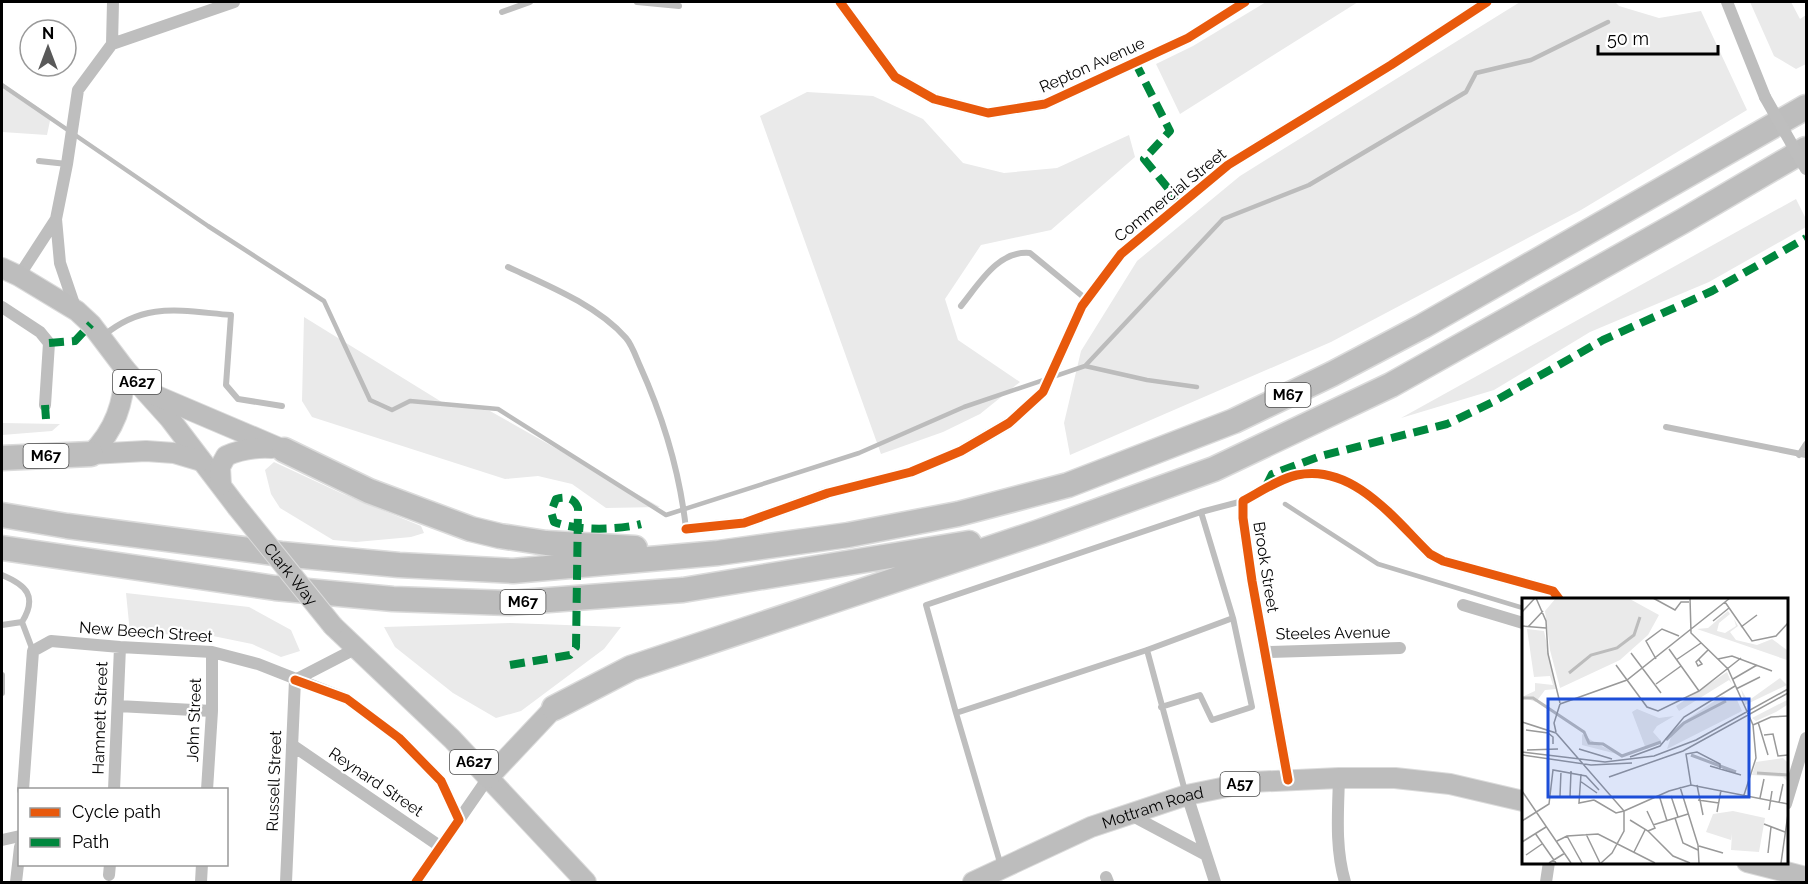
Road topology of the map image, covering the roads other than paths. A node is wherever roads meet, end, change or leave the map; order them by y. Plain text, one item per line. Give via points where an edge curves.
1 (113, 2) edge
2 (234, 2) edge
3 (530, 2) edge
4 (637, 2) edge
5 (840, 2) edge
6 (1487, 2) edge
7 (1726, 2) edge
8 (1239, 3) edge
9 (679, 6) dead end
10 (502, 12) dead end
11 (112, 44) junction
12 (1806, 107) edge
13 (1806, 149) edge
14 (39, 161) dead end
15 (67, 164) junction
16 (1806, 169) edge
17 (56, 219) junction
18 (508, 267) dead end
19 (10, 272) edge
20 (1086, 299) junction
21 (961, 306) dead end
22 (2, 307) edge
23 (77, 311) junction
24 (101, 338) junction
25 (125, 369) junction
26 (145, 390) junction
27 (45, 405) dead end
28 (282, 406) dead end
29 (1666, 427) dead end
30 (1806, 444) edge
31 (284, 450) junction
32 (92, 454) junction
33 (1803, 455) edge
34 (2, 458) edge
35 (201, 461) junction
36 (221, 485) junction
37 (1243, 501) junction
38 (1201, 512) junction
39 (2, 515) edge
40 (686, 529) joint
41 (1042, 531) junction
42 (2, 548) edge
43 (718, 553) junction
44 (2, 575) edge
45 (1558, 598) edge
46 (1463, 605) dead end
47 (1233, 618) junction
48 (22, 622) junction
49 (1522, 622) edge
50 (2, 625) edge
51 (120, 647) junction
52 (1400, 648) dead end
53 (355, 649) junction
54 (1147, 650) junction
55 (33, 651) junction
56 (212, 652) junction
57 (1266, 652) junction
58 (2, 675) edge
59 (295, 680) junction
60 (2, 693) edge
61 (118, 706) junction
62 (1161, 707) junction
63 (555, 708) joint
64 (212, 711) junction
65 (956, 713) junction
66 (1806, 738) edge
67 (292, 745) junction
68 (488, 778) junction
69 (1339, 778) junction
70 (1288, 780) junction
71 (23, 788) edge
72 (114, 788) edge
73 (207, 788) edge
74 (1187, 795) junction
75 (1787, 798) edge
76 (1522, 801) edge
77 (1129, 814) junction
78 (459, 820) junction
79 (18, 836) edge
80 (2, 840) edge
81 (441, 847) junction
82 (1206, 855) junction
83 (1549, 863) edge
84 (1760, 863) edge
85 (18, 864) edge
86 (202, 866) edge
87 (1004, 876) edge
88 (1806, 877) edge
89 (16, 882) edge
90 (201, 882) edge
91 (286, 882) edge
92 (416, 882) edge
93 (586, 882) edge
94 (973, 882) edge
95 (1215, 882) edge
96 (1345, 882) edge
97 (1546, 882) edge

1 - 11 street
2 - 11 street
3 - 10 lane
4 - 9 lane
5 - 8 street, Repton Avenue via 895,77 934,99 988,112 1044,104 1188,38
6 - 20 street, Commercial Street via 1228,165 1121,254
7 - 16 street, bridge via 1765,97
11 - 15 street via 78,90
12 - 43 highway, M67 via 1423,326 1234,421 1068,485 958,514 848,535
13 - 41 highway, M67 via 1391,385 1214,469
14 - 15 lane
15 - 17 street
17 - 19 street
17 - 23 street via 60,263
18 - 40 lane via 566,294 604,318 627,339 656,402 683,503
19 - 23 main road, Clark Way / A627
20 - 21 lane via 1030,253 1018,252 1001,259
20 - 40 street, Commercial Street via 1043,392 1009,423 912,472 828,493 744,523
22 - 27 street via 40,332 49,343
23 - 24 main road, Clark Way / A627
24 - 25 main road, Clark Way / A627
24 - 28 lane via 131,317 167,310 231,315 226,385 238,399
25 - 26 main road, Clark Way / A627
25 - 32 main road, A627 via 121,404 106,438
26 - 31 main road, A627
26 - 35 main road, Clark Way / A627
29 - 33 lane
30 - 33 lane
31 - 36 main road via 259,447 226,456 220,467
31 - 43 highway, M67 via 369,492 500,536 546,543
32 - 34 highway, M67
32 - 35 main road via 146,451 174,453
35 - 36 main road, Clark Way / A627
36 - 53 main road, Clark Way / A627, bridge
37 - 38 lane
37 - 45 street, Brook Street via 1295,476 1309,473 1342,479 1361,489 1430,554 1552,591
37 - 57 street, Brook Street
38 - 47 lane
38 - 65 lane via 926,605
39 - 43 highway, M67 via 281,554 399,565 513,571
41 - 42 highway, M67 via 683,590 509,603 393,599 275,588
41 - 63 highway, M67 via 631,668
44 - 48 lane via 29,593 28,612
46 - 49 street
47 - 54 lane
47 - 62 lane via 1252,707 1212,720 1200,695
48 - 50 lane
48 - 55 lane
51 - 55 street, New Beech Street via 51,641
51 - 56 street, New Beech Street
51 - 61 street, Hamnett Street
52 - 57 street, Steeles Avenue
53 - 59 street
53 - 68 main road, Clark Way / A627
54 - 62 lane
54 - 65 lane
55 - 71 street
56 - 59 street, New Beech Street via 258,664
56 - 64 street, John Street
57 - 70 street, Brook Street
58 - 60 lane
59 - 67 street, Russell Street
59 - 78 street, New Beech Street via 347,699 399,738 441,781
61 - 64 street
61 - 72 street, Hamnett Street
62 - 74 lane
63 - 68 main road, A627
64 - 73 street, John Street
65 - 87 lane
66 - 75 street
67 - 81 street, Reynard Street
67 - 91 street, Russell Street
68 - 78 street
68 - 93 main road, Clark Way / A627
69 - 70 main road, Mottram Road / A57
69 - 76 main road, Mottram Road / A57 via 1395,778 1450,784
69 - 96 street via 1337,835
70 - 74 main road, Mottram Road / A57 via 1251,782
74 - 77 main road, Mottram Road / A57
74 - 82 street
77 - 82 street
77 - 87 main road, Mottram Road / A57 via 1091,826
78 - 81 street
79 - 80 street
81 - 92 street
82 - 95 street
83 - 97 street
84 - 88 main road
85 - 89 street
86 - 90 street
87 - 94 main road, Mottram Road / A57

